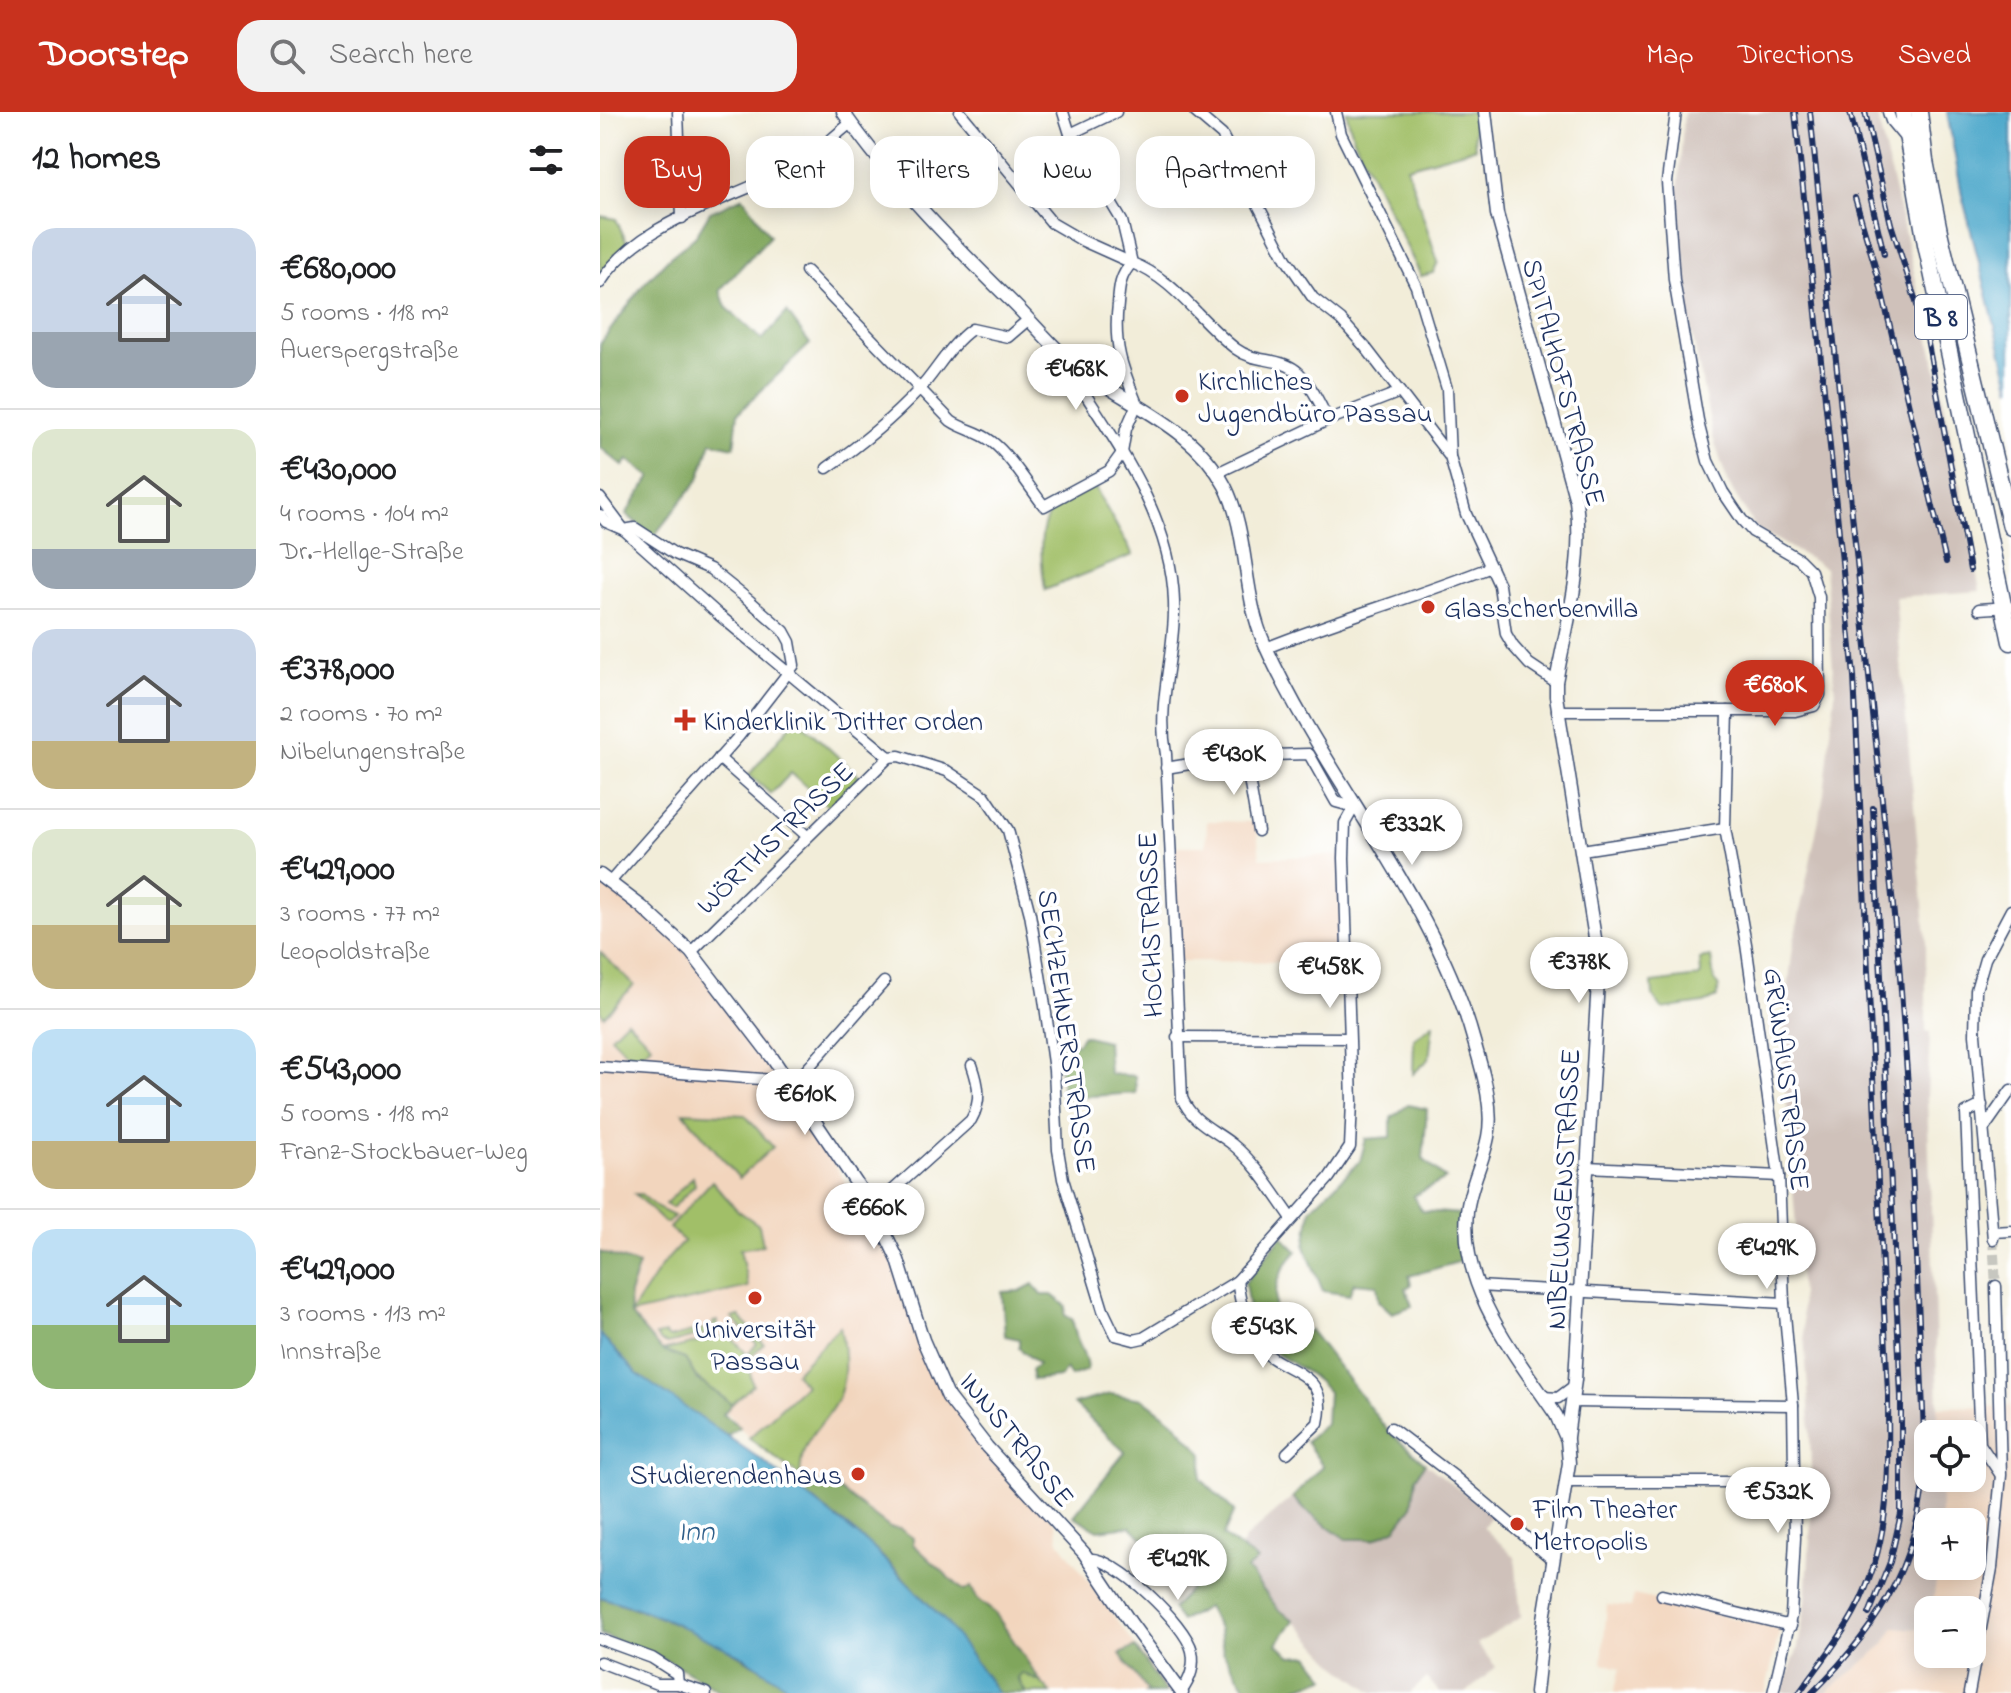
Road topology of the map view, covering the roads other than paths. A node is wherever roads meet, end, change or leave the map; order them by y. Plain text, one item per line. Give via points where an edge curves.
1 (678, 112) edge
2 (960, 112) edge
3 (1063, 112) edge
4 (1116, 112) edge
5 (1195, 112) edge
6 (1336, 112) edge
7 (1485, 112) edge
8 (1676, 112) edge
9 (1888, 112) edge
10 (1903, 112) edge
11 (1919, 112) edge
12 (847, 117) edge
13 (1070, 134) junction
14 (1906, 139) junction
15 (1925, 161) junction
16 (682, 218) junction
17 (1132, 263) junction
18 (806, 271) dead end
19 (600, 283) edge
20 (1029, 319) junction
21 (1064, 355) junction
22 (1119, 360) junction
23 (1097, 380) junction
24 (919, 390) junction
25 (1400, 392) junction
26 (1137, 404) junction
27 (1328, 420) junction
28 (1122, 453) junction
29 (1450, 457) junction
30 (827, 468) dead end
31 (1217, 473) junction
32 (600, 498) edge
33 (600, 515) edge
34 (2011, 527) edge
35 (624, 530) junction
36 (1491, 567) junction
37 (2007, 606) edge
38 (1979, 609) dead end
39 (2011, 642) edge
40 (1266, 648) junction
41 (790, 673) junction
42 (1556, 682) junction
43 (1557, 711) junction
44 (1728, 711) junction
45 (1245, 756) junction
46 (889, 757) junction
47 (719, 758) junction
48 (1166, 768) junction
49 (1354, 807) junction
50 (1725, 828) junction
51 (1258, 831) dead end
52 (807, 836) junction
53 (1582, 850) junction
54 (605, 878) edge
55 (2011, 910) edge
56 (691, 952) junction
57 (884, 982) dead end
58 (1177, 1037) junction
59 (1348, 1038) junction
60 (972, 1065) dead end
61 (600, 1067) edge
62 (788, 1081) junction
63 (2011, 1090) edge
64 (1982, 1105) junction
65 (1985, 1127) junction
66 (1587, 1167) junction
67 (1779, 1176) junction
68 (873, 1208) junction
69 (1291, 1217) junction
70 (2011, 1231) edge
71 (1237, 1281) junction
72 (1478, 1286) junction
73 (1996, 1286) tunnel mouth
74 (1580, 1291) junction
75 (1784, 1303) junction
76 (1574, 1386) junction
77 (1543, 1397) junction
78 (1573, 1402) junction
79 (1793, 1405) junction
80 (1391, 1428) dead end
81 (1567, 1440) junction
82 (1287, 1453) dead end
83 (2006, 1475) edge
84 (1567, 1482) junction
85 (1795, 1482) junction
86 (1088, 1559) junction
87 (1553, 1560) junction
88 (1662, 1595) dead end
89 (1791, 1626) junction
90 (600, 1639) edge
91 (600, 1662) edge
92 (678, 1684) junction
93 (1181, 1692) edge
94 (706, 1693) edge
95 (1536, 1693) edge
96 (1773, 1693) edge
97 (1969, 1693) edge

1 - 16 street
2 - 17 street via 1052,223
3 - 13 street
4 - 13 street
5 - 25 street via 1222,135 1286,259 1313,298 1341,320
6 - 29 street via 1341,134 1420,299 1447,389
7 - 42 street, SPITALHOFSTRASSE via 1497,214 1579,522 1577,578
8 - 44 street via 1667,182 1674,280 1708,461 1742,520 1799,559 1811,571 1819,597 1822,682 1814,706
9 - 14 street
10 - 14 main road, B 8
11 - 15 main road, B 8
12 - 16 street via 808,157
12 - 20 street via 909,196
13 - 17 street via 1122,221
14 - 15 main road, B 8
14 - 37 main road, B 8
15 - 34 main road, B 8
16 - 19 street via 629,249
17 - 22 street via 1122,273 1119,295
17 - 27 street via 1168,285 1238,351 1281,361 1298,373
18 - 24 street
20 - 21 street
20 - 24 street via 1008,337 972,329
21 - 23 street
21 - 28 street, HOCHSTRASSE
22 - 23 street
22 - 26 street
23 - 26 street
24 - 28 street via 962,429 991,440 1044,506 1109,471
24 - 30 street via 869,438
25 - 27 street
25 - 29 street
26 - 28 street
26 - 31 street via 1197,447
27 - 31 street
28 - 48 street, HOCHSTRASSE via 1155,519 1172,579 1161,727
29 - 36 street via 1466,514
31 - 40 street via 1234,510 1250,599
32 - 35 street
33 - 35 street, SECHZEHNERSTRASSE
35 - 41 street, SECHZEHNERSTRASSE
35 - 41 street, SECHZEHNERSTRASSE via 635,528 710,569 750,601 784,631 793,654
36 - 40 street
36 - 42 street via 1506,634 1529,664
37 - 38 street
37 - 39 main road, B 8
40 - 49 street
41 - 46 street, SECHZEHNERSTRASSE
41 - 47 street
42 - 43 street, SPITALHOFSTRASSE
43 - 44 street
43 - 53 street, NIBELUNGENSTRASSE
44 - 50 street, GRÜNAUSTRASSE
45 - 48 street
45 - 49 street via 1309,754 1336,802
45 - 51 street
46 - 52 street, WÖRTHSTRASSE
46 - 71 street, SECHZEHNERSTRASSE via 947,771 985,796 1008,830 1030,914 1044,999 1063,1179 1115,1335 1143,1338
47 - 52 street
47 - 54 street
48 - 58 street, HOCHSTRASSE
49 - 59 street, SECHZEHNERSTRASSE via 1345,823 1344,858
49 - 72 street via 1433,936 1476,1047 1490,1126 1467,1214
50 - 53 street
50 - 67 street, GRÜNAUSTRASSE
52 - 56 street, WÖRTHSTRASSE
53 - 66 street, NIBELUNGENSTRASSE via 1599,963
54 - 56 street, INNSTRASSE
55 - 64 street via 1985,959 1976,990
56 - 62 street, INNSTRASSE
57 - 62 street via 801,1076
58 - 59 street
58 - 69 street, HOCHSTRASSE via 1187,1110 1241,1153
59 - 69 street, SECHZEHNERSTRASSE via 1350,1147
60 - 68 street via 979,1096 971,1120
61 - 62 street
62 - 68 street, INNSTRASSE
63 - 65 street
64 - 65 street
64 - 83 street via 1966,1113 1979,1437
65 - 70 street via 1993,1236
66 - 67 street
66 - 74 street, NIBELUNGENSTRASSE
67 - 75 street, GRÜNAUSTRASSE
68 - 86 street, INNSTRASSE via 898,1260 948,1397
69 - 71 street, SECHZEHNERSTRASSE
71 - 82 street via 1243,1314 1259,1347 1311,1381 1320,1397 1318,1423
72 - 74 street
72 - 77 street
73 - 83 street
74 - 75 street
74 - 76 street, NIBELUNGENSTRASSE
75 - 79 street, GRÜNAUSTRASSE
76 - 77 street via 1558,1398
76 - 78 street, NIBELUNGENSTRASSE
77 - 81 street
78 - 79 street
78 - 81 street, NIBELUNGENSTRASSE
79 - 85 street, GRÜNAUSTRASSE
80 - 87 street
81 - 84 street, NIBELUNGENSTRASSE
83 - 97 street
84 - 85 street
84 - 87 street, NIBELUNGENSTRASSE
85 - 89 street, GRÜNAUSTRASSE
86 - 93 street, INNSTRASSE
86 - 93 street, INNSTRASSE via 1112,1566 1137,1585 1182,1633 1192,1649 1192,1665
87 - 95 street, NIBELUNGENSTRASSE
88 - 89 street
89 - 96 street, GRÜNAUSTRASSE
90 - 92 street via 652,1658 677,1674
91 - 92 street via 657,1684
92 - 94 street

